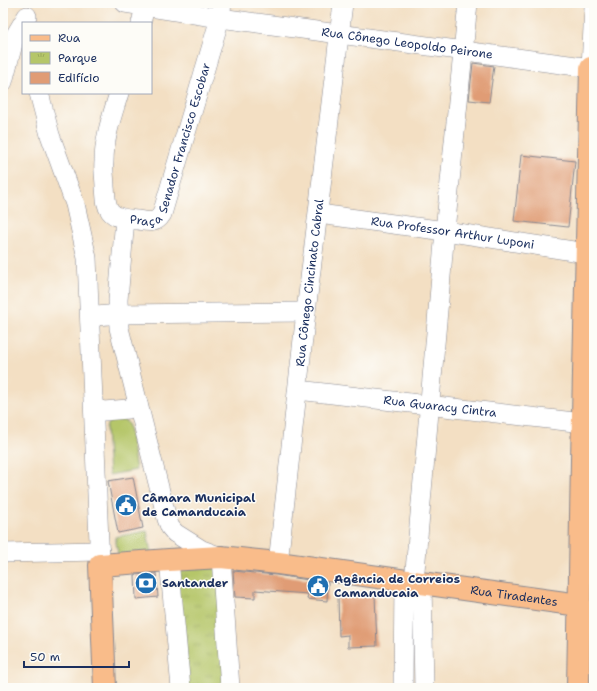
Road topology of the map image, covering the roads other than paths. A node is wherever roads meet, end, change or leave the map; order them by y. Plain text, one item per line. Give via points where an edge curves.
1 (124, 3) edge
2 (343, 3) edge
3 (468, 3) edge
4 (594, 7) edge
5 (144, 11) edge
6 (221, 11) edge
7 (22, 25) edge
8 (340, 35) junction
9 (463, 52) junction
10 (593, 68) edge
11 (3, 82) edge
12 (39, 94) edge
13 (119, 94) edge
14 (106, 203) junction
15 (75, 204) junction
16 (319, 214) junction
17 (125, 219) junction
18 (445, 231) junction
19 (586, 253) junction
20 (306, 312) junction
21 (119, 314) junction
22 (90, 321) junction
23 (298, 390) junction
24 (138, 404) junction
25 (429, 406) junction
26 (94, 408) junction
27 (583, 423) junction
28 (588, 460) edge
29 (3, 553) edge
30 (221, 557) junction
31 (100, 558) junction
32 (169, 560) junction
33 (278, 563) junction
34 (413, 582) junction
35 (587, 606) edge
36 (105, 688) edge
37 (181, 688) edge
38 (230, 688) edge
39 (403, 688) edge
40 (424, 688) edge
41 (578, 688) edge

1 - 5 street, Rua Cônego Leopoldo Peirone
2 - 8 street, Rua Cônego Cincinato Cabral
3 - 9 street
4 - 10 street
5 - 6 street, Rua Cônego Leopoldo Peirone
6 - 8 street, Rua Cônego Leopoldo Peirone
6 - 17 street, Praça Senador Francisco Escobar via 162,214 156,221 151,222
7 - 11 street via 16,36
8 - 9 street, Rua Cônego Leopoldo Peirone
8 - 16 street, Rua Cônego Cincinato Cabral
9 - 10 street, Rua Cônego Leopoldo Peirone
9 - 18 street
10 - 19 main road
12 - 15 street via 50,135
13 - 14 street, Praça Senador Francisco Escobar via 108,128 104,162
14 - 15 street
14 - 17 street, Praça Senador Francisco Escobar via 110,211
15 - 22 street via 87,258
16 - 18 street, Rua Professor Arthur Luponi
16 - 20 street, Rua Cônego Cincinato Cabral
17 - 21 street
18 - 19 street, Rua Professor Arthur Luponi
18 - 25 street
19 - 27 main road
20 - 21 street
20 - 23 street, Rua Cônego Cincinato Cabral
21 - 22 street via 97,316
21 - 24 street via 119,328
22 - 26 street
23 - 25 street, Rua Guaracy Cintra
23 - 33 street, Rua Cônego Cincinato Cabral
24 - 26 street via 128,409 104,411
24 - 30 street via 170,527 202,550
25 - 27 street, Rua Guaracy Cintra
25 - 34 street
26 - 31 street
27 - 28 main road
28 - 35 main road
29 - 31 street
30 - 32 main road, Rua Tiradentes
30 - 33 main road, Rua Tiradentes
30 - 38 street
31 - 32 main road, Rua Tiradentes
31 - 36 main road
32 - 37 street
33 - 34 main road, Rua Tiradentes
34 - 35 main road, Rua Tiradentes
34 - 39 street
34 - 40 street
35 - 41 main road

